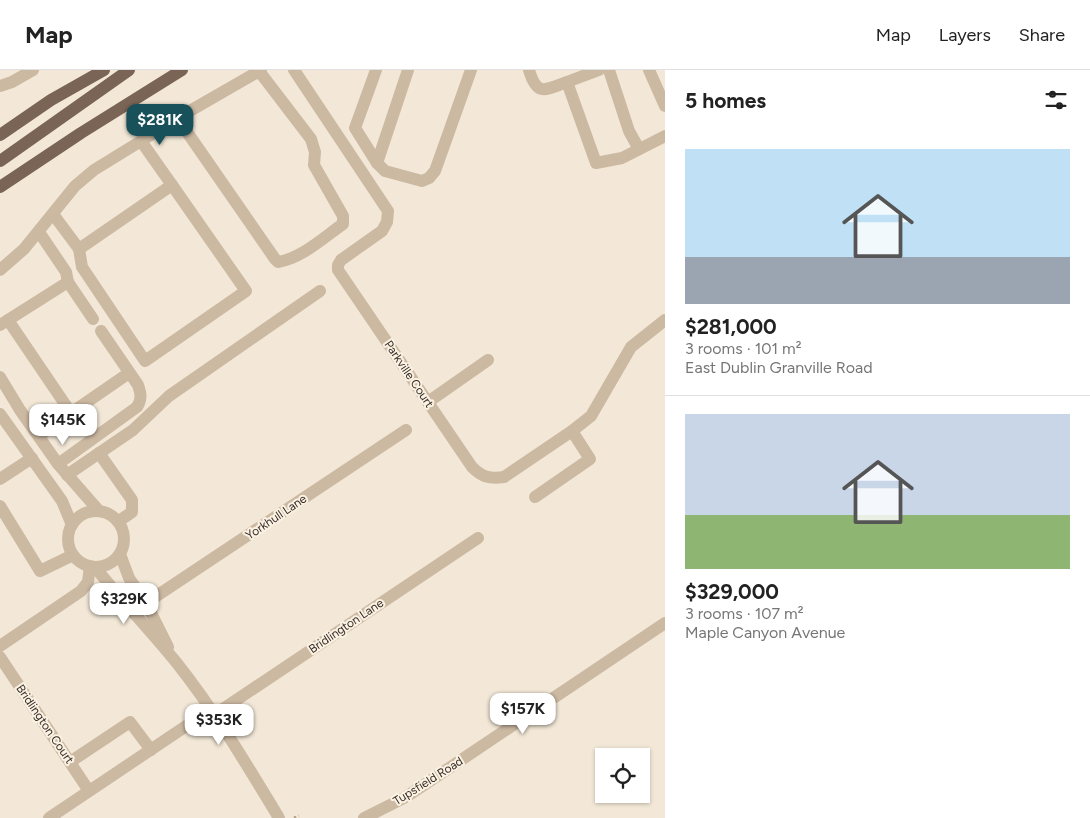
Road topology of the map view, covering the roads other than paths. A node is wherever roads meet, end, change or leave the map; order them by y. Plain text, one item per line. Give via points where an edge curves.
1 (33, 70) edge
2 (104, 70) edge
3 (130, 70) edge
4 (182, 70) edge
5 (260, 70) edge
6 (294, 70) edge
7 (376, 70) edge
8 (408, 70) edge
9 (471, 70) edge
10 (529, 70) edge
11 (609, 70) edge
12 (649, 70) edge
13 (596, 71) edge
14 (567, 82) junction
15 (0, 86) edge
16 (665, 106) edge
17 (178, 118) junction
18 (0, 135) edge
19 (665, 136) edge
20 (142, 141) junction
21 (639, 149) junction
22 (0, 161) edge
23 (378, 163) junction
24 (172, 185) junction
25 (0, 187) edge
26 (53, 214) junction
27 (39, 232) junction
28 (78, 249) junction
29 (0, 270) edge
30 (68, 282) junction
31 (320, 291) dead end
32 (93, 319) dead end
33 (665, 320) edge
34 (4, 323) edge
35 (101, 331) dead end
36 (488, 360) dead end
37 (130, 373) junction
38 (0, 377) edge
39 (428, 402) junction
40 (71, 413) junction
41 (0, 414) edge
42 (406, 430) dead end
43 (572, 431) junction
44 (39, 436) junction
45 (99, 453) junction
46 (32, 458) junction
47 (58, 464) junction
48 (67, 475) junction
49 (0, 479) edge
50 (535, 497) dead end
51 (0, 506) edge
52 (100, 511) junction
53 (118, 521) junction
54 (72, 526) junction
55 (478, 538) dead end
56 (120, 554) junction
57 (74, 555) junction
58 (93, 566) junction
59 (146, 603) junction
60 (665, 623) edge
61 (0, 646) edge
62 (0, 657) edge
63 (176, 663) junction
64 (212, 712) junction
65 (151, 750) junction
66 (70, 762) junction
67 (90, 791) junction
68 (49, 818) edge
69 (279, 818) edge
70 (364, 818) edge

1 - 15 street
2 - 18 main road via 51,100
3 - 22 main road
4 - 25 main road
5 - 17 street
5 - 17 street via 311,139 314,165 343,216 343,224 304,252 278,262
6 - 39 street, Parkville Court via 388,211 382,231 341,260 338,270
7 - 23 street via 355,128
8 - 23 street
9 - 23 street via 435,171 429,178 422,181 394,174 385,171
10 - 14 street via 537,88 546,90
11 - 21 street via 629,131
12 - 16 street
13 - 14 street
14 - 21 street via 596,162 622,158
17 - 20 street
19 - 21 street
20 - 24 street
20 - 26 street via 94,170 75,186
24 - 28 street
24 - 28 street via 246,291 146,360 82,267
26 - 27 street
26 - 28 street
27 - 29 street
27 - 30 street via 66,272
30 - 32 street
30 - 34 street
31 - 45 street via 169,396 133,430
33 - 43 street, Parkville Court via 631,347 591,416
34 - 40 street
35 - 37 street
36 - 39 street
37 - 40 street
37 - 47 street via 141,394 137,407
38 - 44 street
39 - 43 street, Parkville Court via 472,467 480,475 492,479 504,477
40 - 44 street
41 - 46 street
42 - 59 street, Yorkhull Lane
43 - 50 street via 590,459
44 - 47 street
45 - 48 street
45 - 53 street via 132,500 132,512
46 - 49 street
46 - 54 street via 62,501
47 - 48 street
48 - 52 street
51 - 57 street via 40,571
52 - 53 street
52 - 54 street via 83,514
53 - 56 street via 124,537
54 - 57 street via 68,541
55 - 64 street, Bridlington Lane
56 - 58 street via 108,564
56 - 59 street via 129,578
57 - 58 street via 84,564
58 - 61 street via 81,591
58 - 63 street
59 - 63 street
60 - 70 street, Tupsfield Road via 406,797
62 - 66 street, Bridlington Court
63 - 64 street
64 - 65 street, Bridlington Lane
64 - 69 street
65 - 66 street via 130,722
65 - 67 street, Bridlington Lane
66 - 67 street, Bridlington Court
67 - 68 street, Bridlington Lane

